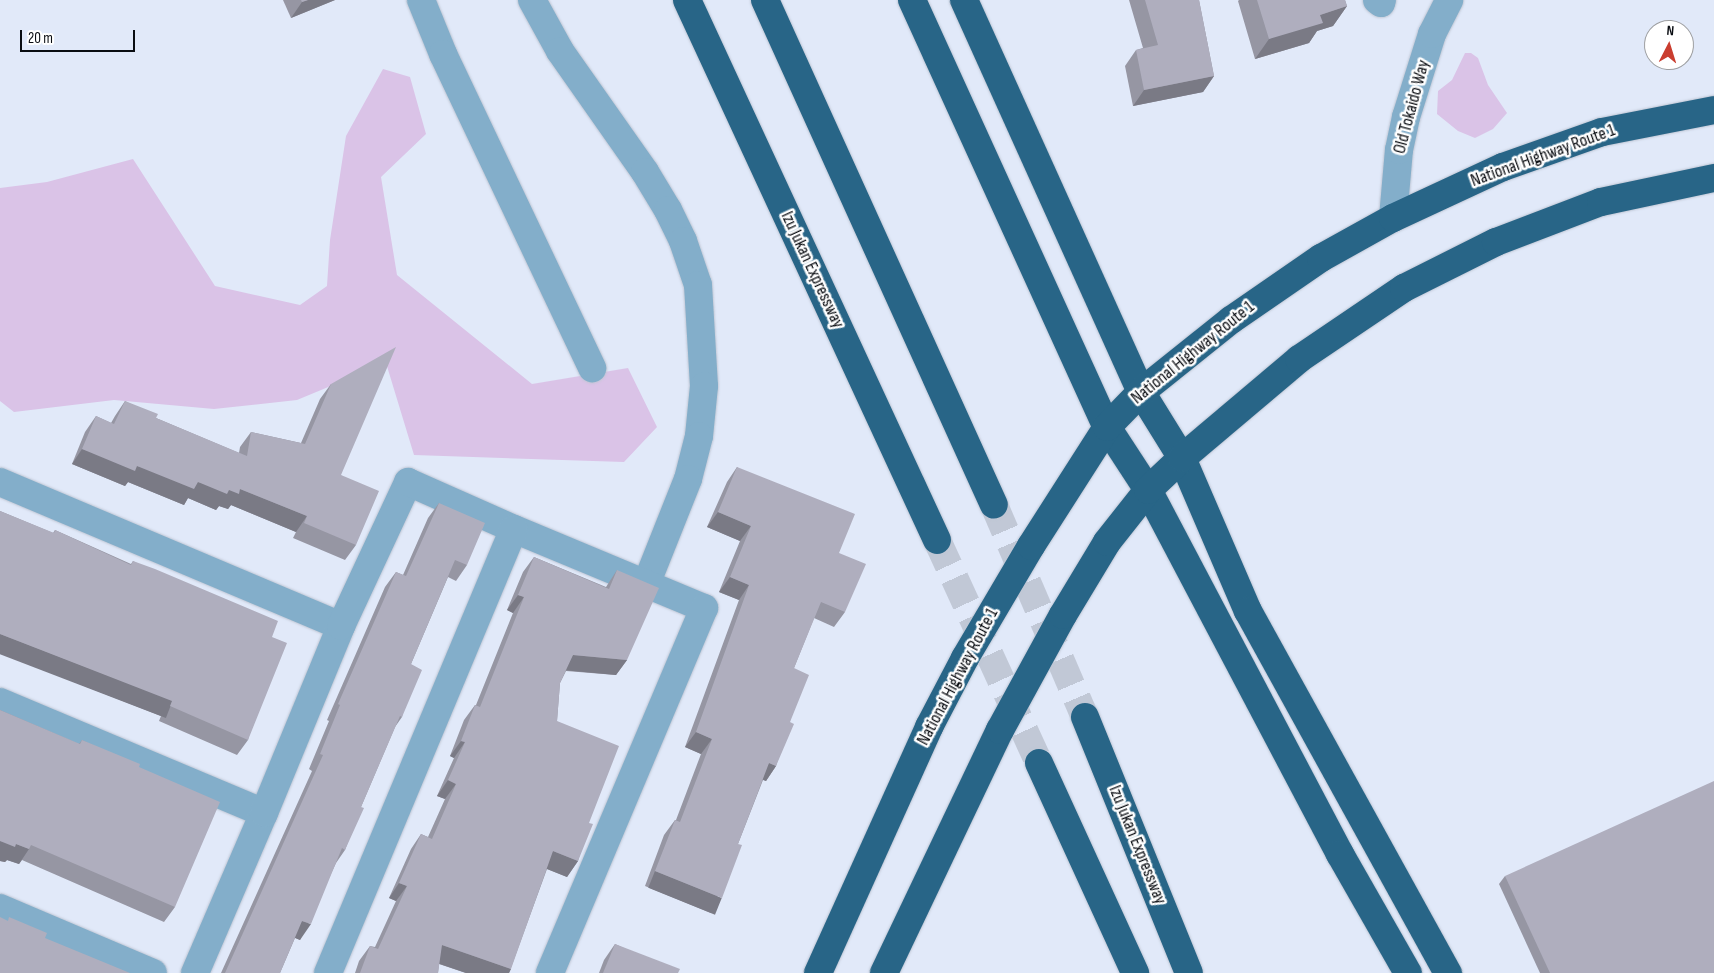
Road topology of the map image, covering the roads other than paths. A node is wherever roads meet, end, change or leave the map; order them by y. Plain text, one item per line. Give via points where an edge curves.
1 (421, 0) edge
2 (532, 0) edge
3 (687, 0) edge
4 (765, 0) edge
5 (912, 0) edge
6 (964, 0) edge
7 (1377, 0) edge
8 (1382, 0) edge
9 (1450, 0) edge
10 (1714, 110) edge
11 (1714, 178) edge
12 (1393, 218) junction
13 (592, 368) dead end
14 (1141, 392) junction
15 (1107, 428) junction
16 (1182, 458) junction
17 (0, 482) edge
18 (1148, 490) junction
19 (994, 505) tunnel mouth
20 (514, 529) junction
21 (937, 540) tunnel mouth
22 (647, 582) junction
23 (341, 626) junction
24 (0, 702) edge
25 (1085, 717) tunnel mouth
26 (1039, 763) tunnel mouth
27 (264, 813) junction
28 (0, 908) edge
29 (153, 973) edge
30 (195, 973) edge
31 (328, 973) edge
32 (550, 973) edge
33 (818, 973) edge
34 (884, 973) edge
35 (1135, 973) edge
36 (1189, 973) edge
37 (1408, 973) edge
38 (1448, 973) edge

1 - 13 street via 443,54
2 - 22 street via 560,51 668,210 698,285 704,386 699,436 688,479
3 - 21 highway, Izu Jukan Expressway
4 - 19 highway
5 - 15 highway
6 - 14 highway
7 - 8 street via 1381,3
9 - 12 street, Old Tokaido Way via 1432,34 1406,116 1399,150
10 - 12 highway, National Highway Route 1 via 1602,132 1503,167
11 - 16 highway via 1601,202 1496,242 1404,288 1299,360
12 - 14 highway, National Highway Route 1 via 1320,258 1231,320
14 - 15 highway, National Highway Route 1
14 - 16 highway
15 - 18 highway
15 - 33 highway, National Highway Route 1 via 1031,546 965,658 929,727
16 - 18 highway
16 - 38 highway via 1248,611
17 - 23 street
18 - 34 highway via 1107,542 1009,713
18 - 37 highway via 1340,854
20 - 22 street
20 - 23 street via 408,482
20 - 31 street
22 - 32 street via 704,608
23 - 27 street
24 - 27 street
25 - 36 highway, Izu Jukan Expressway
26 - 35 highway
27 - 30 street
28 - 29 street

